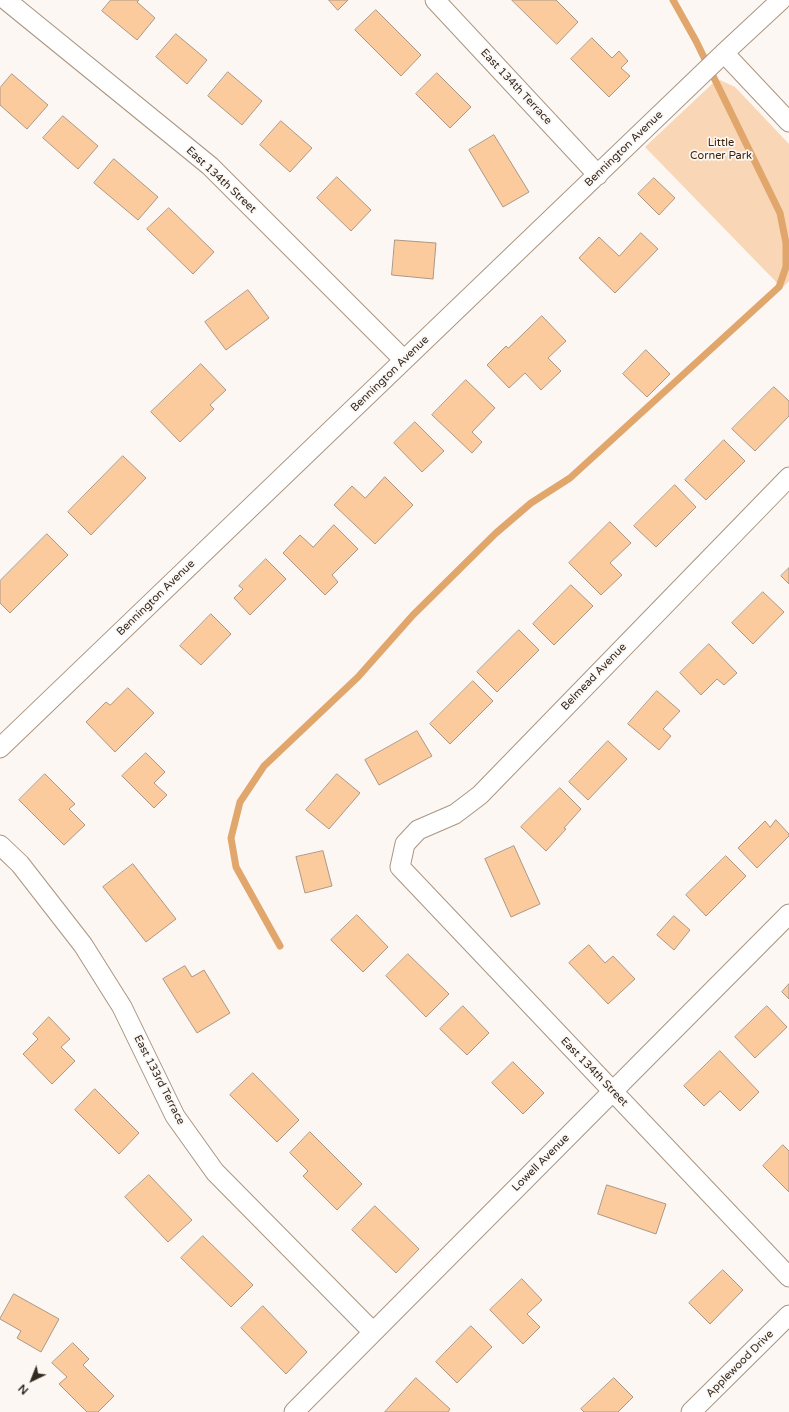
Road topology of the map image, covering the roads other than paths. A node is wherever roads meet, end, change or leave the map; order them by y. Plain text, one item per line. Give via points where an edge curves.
1 (6, 0) edge
2 (435, 0) edge
3 (781, 0) edge
4 (724, 53) junction
5 (789, 122) edge
6 (598, 175) junction
7 (404, 360) junction
8 (789, 477) edge
9 (0, 748) edge
10 (0, 845) edge
11 (400, 867) joint
12 (789, 914) edge
13 (613, 1092) junction
14 (789, 1277) edge
15 (789, 1315) edge
16 (373, 1332) junction
17 (294, 1412) edge
18 (691, 1412) edge

1 - 7 street, East 134th Street via 210,166
2 - 6 street, East 134th Terrace
3 - 4 street, Bennington Avenue
4 - 5 street
4 - 6 street, Bennington Avenue
6 - 7 street, Bennington Avenue
7 - 9 street, Bennington Avenue
8 - 11 street, Belmead Avenue via 480,795 455,814 418,830 413,835 405,844
10 - 16 street, East 133rd Terrace via 20,864 83,945 122,1007 175,1116 214,1172
11 - 13 street, East 134th Street
12 - 13 street, Lowell Avenue
13 - 14 street, East 134th Street
13 - 16 street, Lowell Avenue
15 - 18 street, Applewood Drive
16 - 17 street, Lowell Avenue

